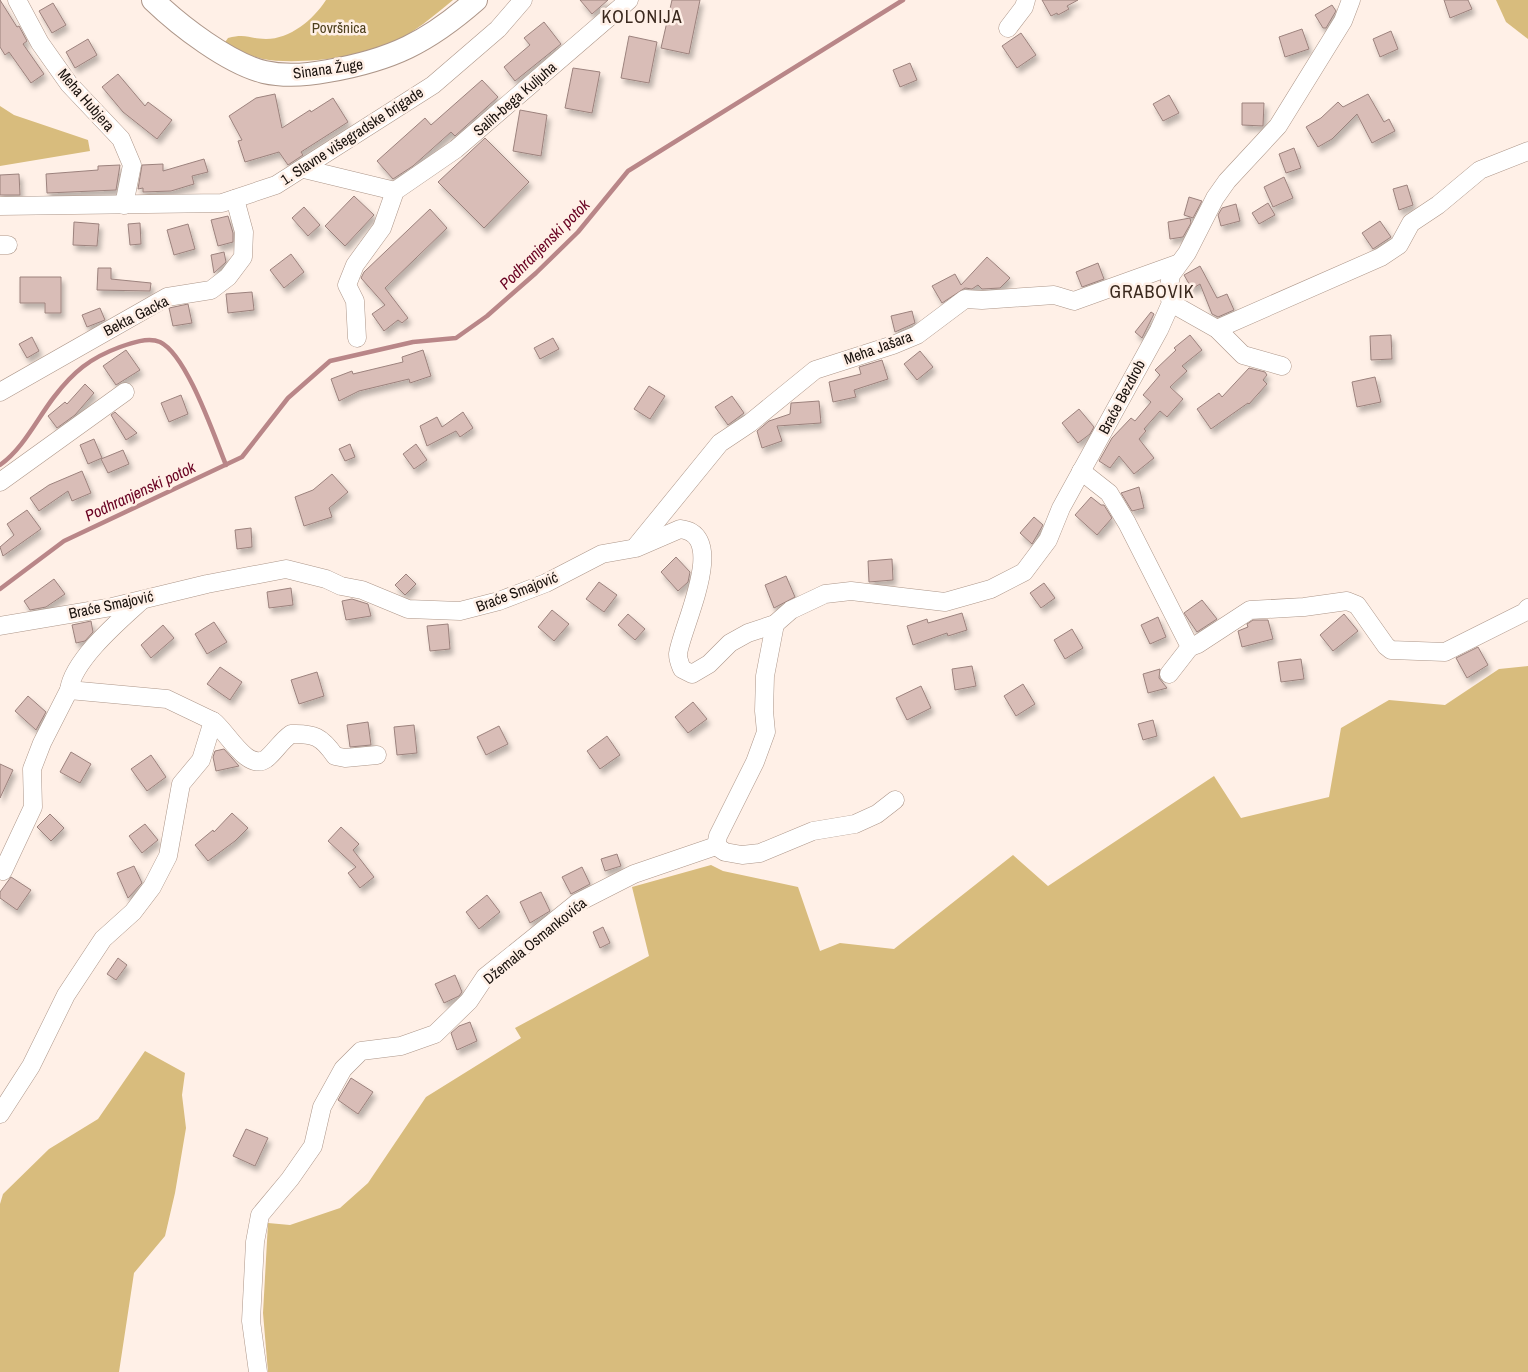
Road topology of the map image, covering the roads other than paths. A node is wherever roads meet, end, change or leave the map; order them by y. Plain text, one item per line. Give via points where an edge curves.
1 (17, 0) edge
2 (153, 0) edge
3 (476, 0) edge
4 (523, 0) edge
5 (629, 0) edge
6 (1026, 0) edge
7 (1350, 0) edge
8 (1008, 28) dead end
9 (1528, 151) edge
10 (304, 169) junction
11 (395, 191) junction
12 (235, 199) junction
13 (0, 206) edge
14 (124, 206) junction
15 (1177, 264) junction
16 (1171, 303) junction
17 (1217, 329) junction
18 (357, 338) dead end
19 (1282, 366) dead end
20 (0, 392) edge
21 (125, 392) dead end
22 (1082, 471) junction
23 (0, 482) edge
24 (636, 548) junction
25 (144, 599) junction
26 (1527, 611) edge
27 (775, 624) junction
28 (0, 626) edge
29 (1190, 647) junction
30 (1169, 674) dead end
31 (69, 690) junction
32 (213, 722) junction
33 (377, 755) dead end
34 (895, 800) dead end
35 (716, 846) junction
36 (2, 871) dead end
37 (0, 1114) edge
38 (258, 1372) edge

1 - 14 street, Meha Hubjera via 40,42 69,84 121,139 132,165
2 - 3 main road, Sinana Žuge via 232,58 263,72 288,75 347,68 386,58 416,44
4 - 10 street, 1. Slavne višegradske brigade via 498,28 433,85
5 - 11 street, Salih-bega Kuljuha via 456,149
6 - 8 street
7 - 15 street, Braće Bezdrob via 1343,20 1278,126 1227,181 1187,253
9 - 17 street via 1480,170 1411,223 1399,245 1381,257
10 - 11 street
10 - 12 street, 1. Slavne višegradske brigade via 276,185
11 - 18 street via 382,228 355,265 347,286 354,301
12 - 14 street, 1. Slavne višegradske brigade via 222,203
12 - 20 street, Bekta Gacka via 244,232 243,257 228,277 211,290 166,297
13 - 14 street, 1. Slavne višegradske brigade
15 - 16 street, Braće Bezdrob via 1168,292
15 - 24 street, Meha Jašara via 1074,301 1054,294 965,299 917,335 815,370 720,443
16 - 17 street
16 - 22 street, Braće Bezdrob
17 - 19 street via 1243,355
21 - 23 street
22 - 27 street, Braće Bezdrob via 1038,555 1024,572 1011,581 946,602 851,591 825,594 791,610
22 - 29 street via 1108,493 1127,523
24 - 25 street, Braće Smajović via 602,554 546,583 460,612 408,609 362,590 286,569
24 - 27 street, Braće Smajović via 680,529 698,538 702,562 700,578 678,654 682,669 687,672 698,672 730,643
25 - 28 street, Braće Smajović
25 - 31 street via 116,623 81,664 70,681
26 - 29 street via 1445,652 1391,650 1357,605 1347,601 1250,610
27 - 35 street via 765,676 766,732
29 - 30 street
31 - 32 street via 167,699
31 - 36 street via 32,769 33,807
32 - 33 street via 247,758 256,762 264,760 291,734 309,733 328,746 335,756
32 - 37 street via 201,760 181,784 168,856 152,887 92,955 66,995 31,1066
34 - 35 street via 856,824 813,831 760,853 742,855 725,852
35 - 38 street, Džemala Osmankovića via 634,874 577,903 485,977 470,1001 435,1034 401,1046 361,1051 343,1069 322,1107 313,1146 260,1215 255,1242 251,1321

